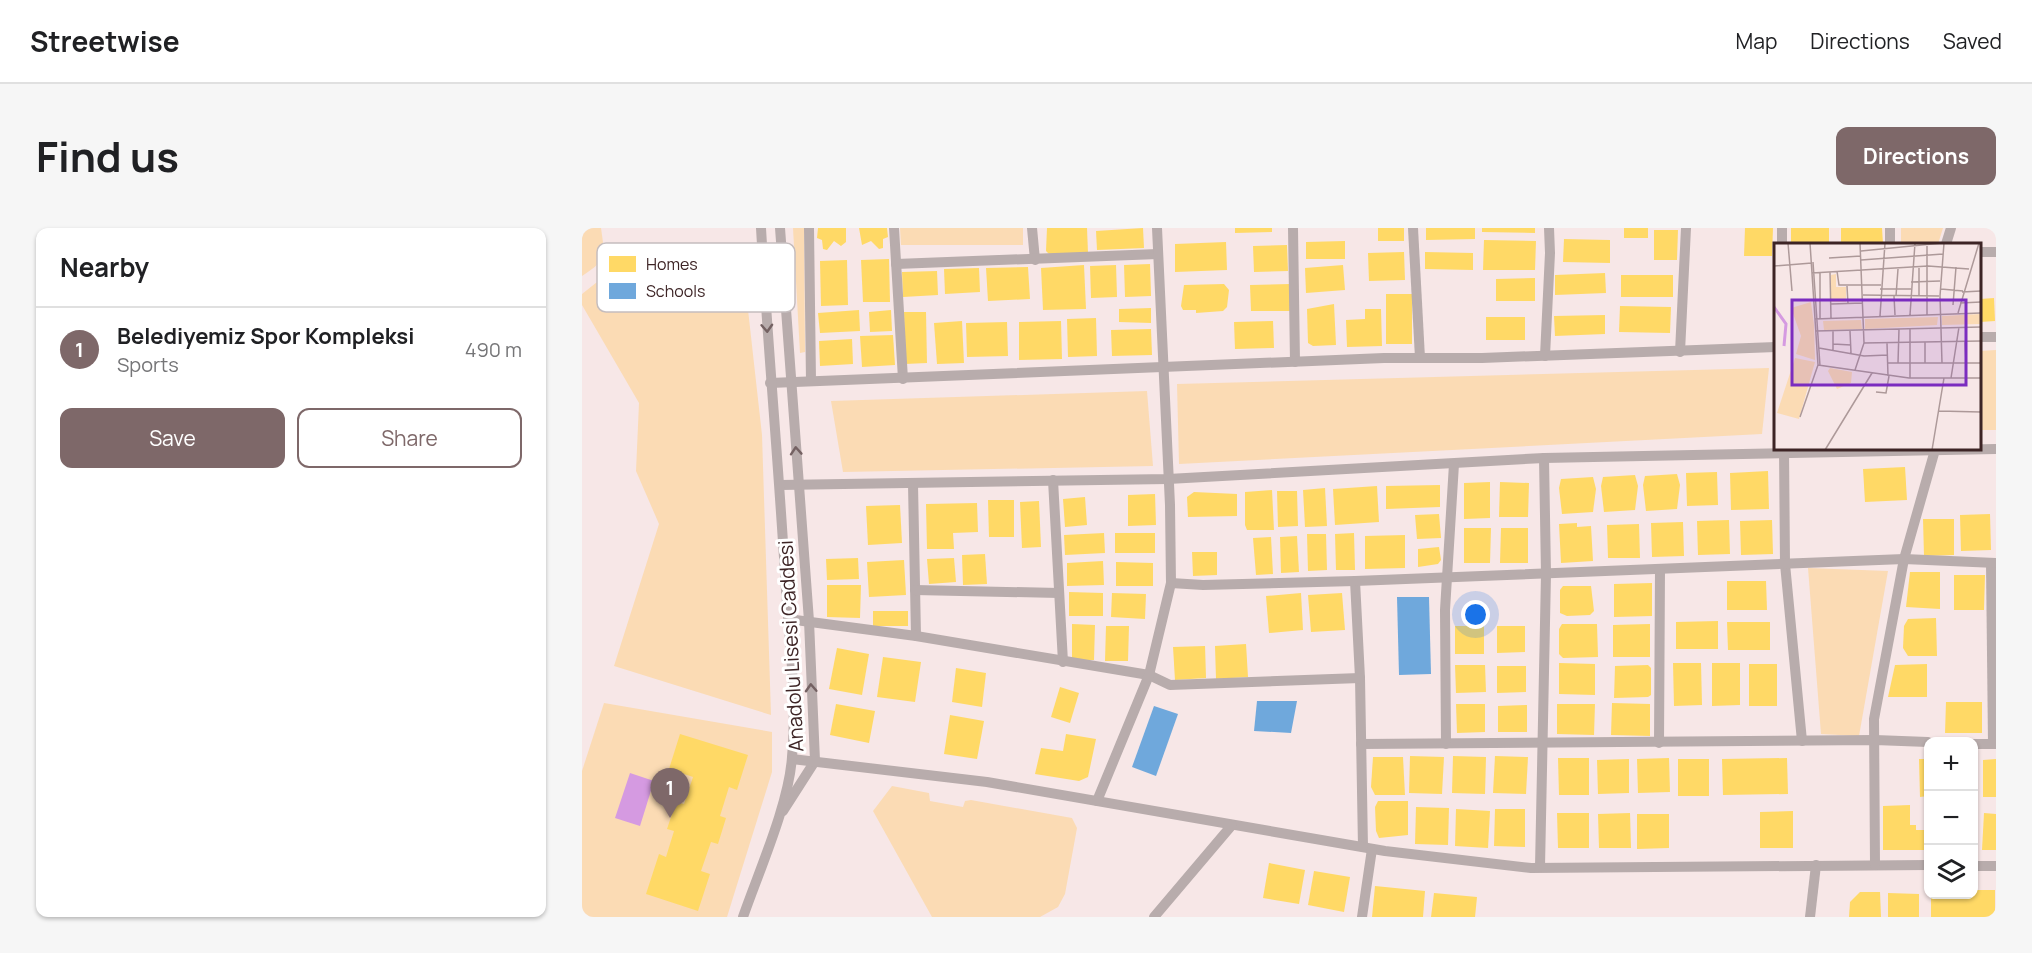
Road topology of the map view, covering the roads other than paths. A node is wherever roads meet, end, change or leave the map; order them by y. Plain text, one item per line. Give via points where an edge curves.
1 (761, 228) edge
2 (780, 228) edge
3 (809, 228) edge
4 (894, 228) edge
5 (1032, 228) edge
6 (1157, 228) edge
7 (1293, 228) edge
8 (1413, 228) edge
9 (1549, 228) edge
10 (1686, 228) edge
11 (1951, 228) edge
12 (762, 243) edge
13 (781, 243) edge
14 (1946, 243) edge
15 (1158, 254) junction
16 (1035, 260) junction
17 (896, 264) junction
18 (766, 312) edge
19 (786, 312) edge
20 (1996, 337) edge
21 (1981, 338) edge
22 (1774, 347) edge
23 (1680, 352) junction
24 (1545, 356) junction
25 (1420, 358) junction
26 (1295, 362) junction
27 (1163, 368) junction
28 (903, 379) junction
29 (811, 381) junction
30 (770, 383) junction
31 (791, 383) junction
32 (1981, 448) edge
33 (1996, 448) edge
34 (1935, 450) joint
35 (1784, 451) edge
36 (1544, 458) junction
37 (1454, 464) junction
38 (1168, 479) junction
39 (1053, 480) junction
40 (799, 484) junction
41 (913, 484) junction
42 (780, 485) junction
43 (1904, 559) junction
44 (1994, 563) edge
45 (1785, 564) junction
46 (1660, 569) junction
47 (1546, 574) junction
48 (1446, 576) junction
49 (1355, 581) junction
50 (1171, 583) junction
51 (915, 590) junction
52 (1059, 593) junction
53 (788, 619) junction
54 (809, 621) junction
55 (1994, 634) edge
56 (916, 636) junction
57 (1063, 662) junction
58 (1149, 675) junction
59 (1360, 678) junction
60 (1875, 740) junction
61 (1802, 741) junction
62 (1924, 742) edge
63 (1543, 743) junction
64 (1659, 743) junction
65 (1361, 744) junction
66 (1446, 744) junction
67 (1978, 744) edge
68 (1995, 744) edge
69 (792, 759) junction
70 (815, 761) junction
71 (1098, 801) junction
72 (778, 819) junction
73 (1232, 825) junction
74 (1367, 848) junction
75 (1875, 865) junction
76 (1924, 865) edge
77 (1816, 866) junction
78 (1978, 866) edge
79 (1996, 866) edge
80 (1540, 867) junction
81 (743, 917) edge
82 (1154, 917) edge
83 (1362, 917) edge
84 (1810, 917) edge

1 -> 12 street, Anadolu Lisesi Caddesi
2 - 13 street, Anadolu Lisesi Caddesi
3 - 29 street
4 - 17 street
5 - 16 street
6 - 15 street
7 - 26 street
8 - 25 street
9 - 24 street
10 - 23 street
11 - 14 street
15 - 16 street
15 - 27 street
16 - 17 street
17 - 28 street
18 -> 30 street, Anadolu Lisesi Caddesi
19 - 31 street, Anadolu Lisesi Caddesi
20 - 21 street
22 - 23 street
23 - 24 street
24 - 25 street
25 - 26 street
26 - 27 street
27 - 28 street
27 - 38 street
28 - 29 street
29 - 31 street
30 - 31 street
30 - 42 street, Anadolu Lisesi Caddesi
40 -> 31 street, Anadolu Lisesi Caddesi
32 - 33 street
34 - 35 street
34 - 43 street
35 - 36 street
35 - 45 street
36 - 37 street
36 - 47 street
37 - 38 street
37 - 48 street
38 - 39 street
38 - 50 street
39 - 41 street
39 - 52 street
40 - 41 street
40 - 42 street
40 - 54 street, Anadolu Lisesi Caddesi
41 - 51 street
42 - 53 street, Anadolu Lisesi Caddesi
43 - 44 street
43 - 45 street
43 - 60 street via 1874,719
44 - 55 street
45 - 46 street
45 - 61 street
46 - 47 street
46 - 64 street
47 - 48 street
47 - 63 street
48 - 49 street
48 - 66 street
49 - 50 street
49 - 59 street
50 - 58 street
51 - 52 street
51 - 56 street
52 - 57 street
53 - 54 street
53 - 69 street, Anadolu Lisesi Caddesi
54 - 56 street
70 -> 54 street, Anadolu Lisesi Caddesi
55 - 68 street
56 - 57 street
57 - 58 street
58 - 59 street via 1170,685
58 - 71 street
59 - 65 street
60 - 61 street
60 - 62 street
60 - 75 street
61 - 64 street
63 - 64 street
63 - 66 street
63 - 80 street
65 - 66 street
65 - 74 street
67 - 68 street
69 - 70 street
69 - 72 street, Anadolu Lisesi Caddesi
70 - 71 street via 987,782
70 - 72 street, Anadolu Lisesi Caddesi
71 - 73 street
72 - 81 street
73 - 74 street
73 - 82 street
74 - 80 street
74 - 83 street
75 - 76 street
75 - 77 street
77 - 80 street
77 - 84 street
78 - 79 street

